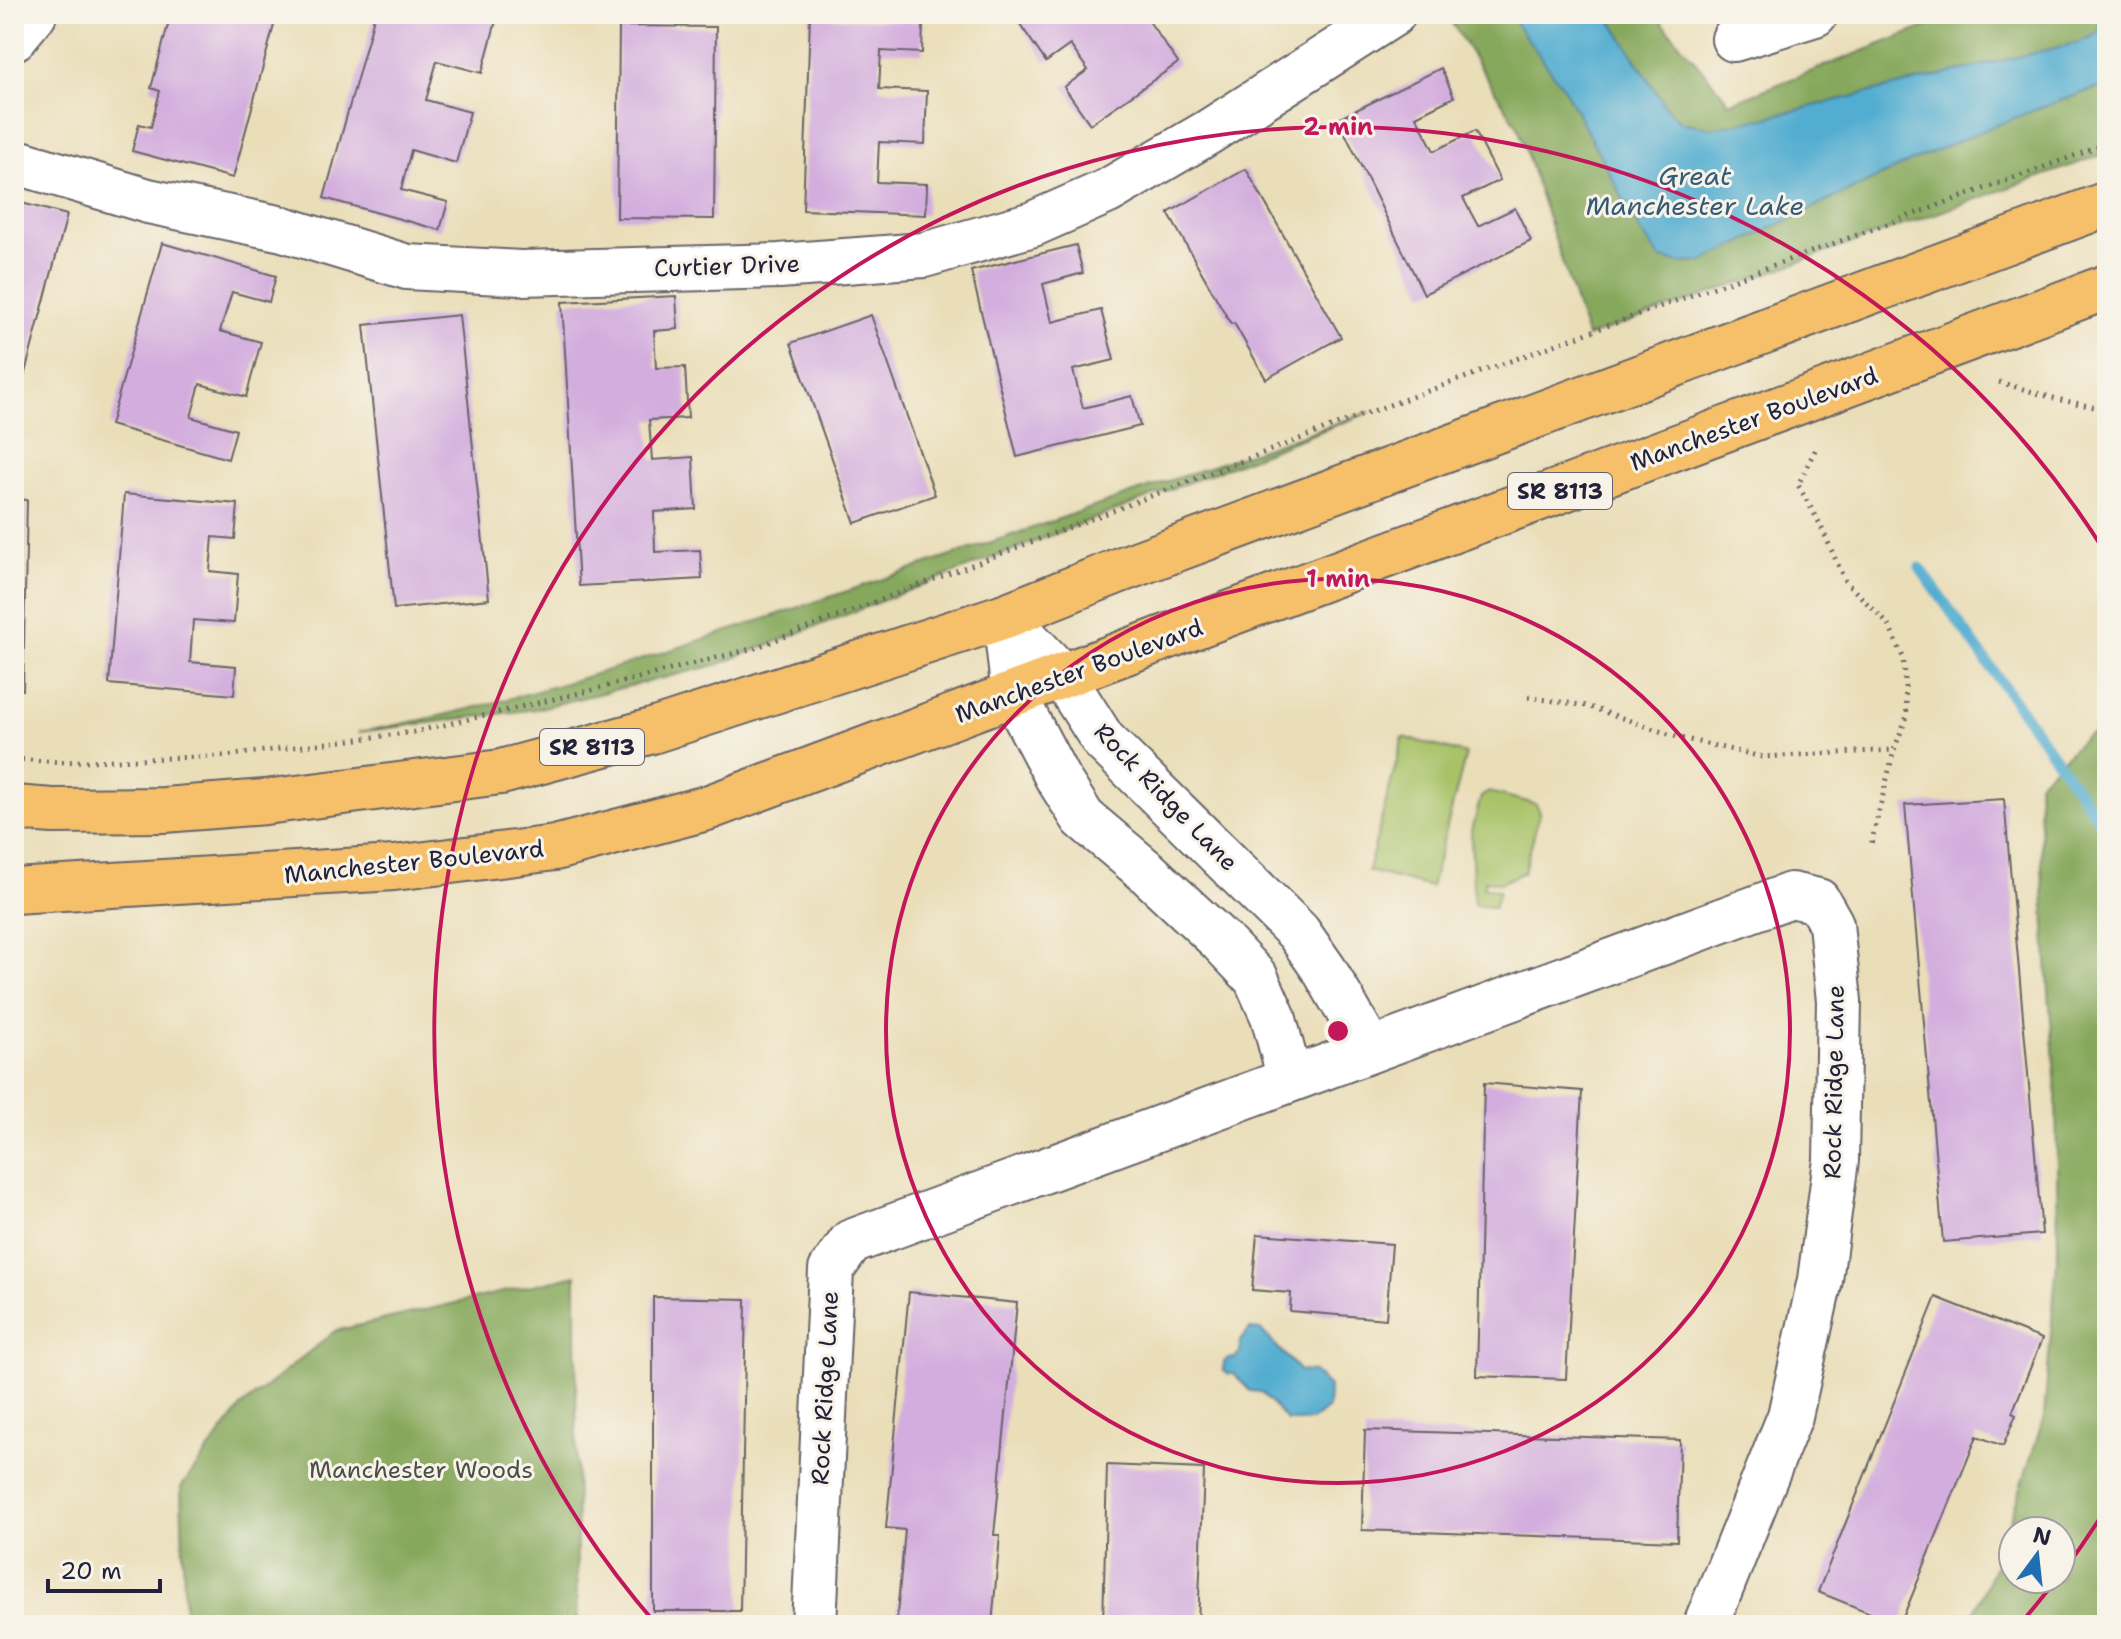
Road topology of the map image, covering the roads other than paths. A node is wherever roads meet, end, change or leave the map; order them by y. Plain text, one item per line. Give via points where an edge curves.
1 (34, 14) edge
2 (1393, 14) edge
3 (1815, 14) edge
4 (14, 38) edge
5 (1734, 39) dead end
6 (14, 161) edge
7 (2107, 204) edge
8 (2107, 287) edge
9 (1005, 616) junction
10 (1063, 677) junction
11 (1014, 695) junction
12 (14, 808) edge
13 (14, 891) edge
14 (1370, 1049) junction
15 (1290, 1079) junction
16 (814, 1625) edge
17 (1706, 1625) edge

1 - 4 street
2 - 6 street, Curtier Drive via 1108,191 1033,224 924,255 779,266 521,273 407,267 283,229 148,201
3 - 5 street
7 - 9 main road, SR 8113
8 - 10 main road, Manchester Boulevard / SR 8113
9 - 10 street, Rock Ridge Lane
9 - 11 street
9 - 12 main road, SR 8113 via 652,731 501,772 164,810
10 - 11 main road, Manchester Boulevard / SR 8113
10 - 14 street, Rock Ridge Lane via 1103,740 1298,932
11 - 13 main road, Manchester Boulevard / SR 8113 via 707,808 555,848 394,868
11 - 15 street via 1083,818 1256,978
14 - 15 street, Rock Ridge Lane
14 - 17 street, Rock Ridge Lane via 1791,895 1818,901 1831,924 1839,1001 1836,1160 1820,1280 1790,1416
15 - 16 street, Rock Ridge Lane via 851,1242 831,1270

